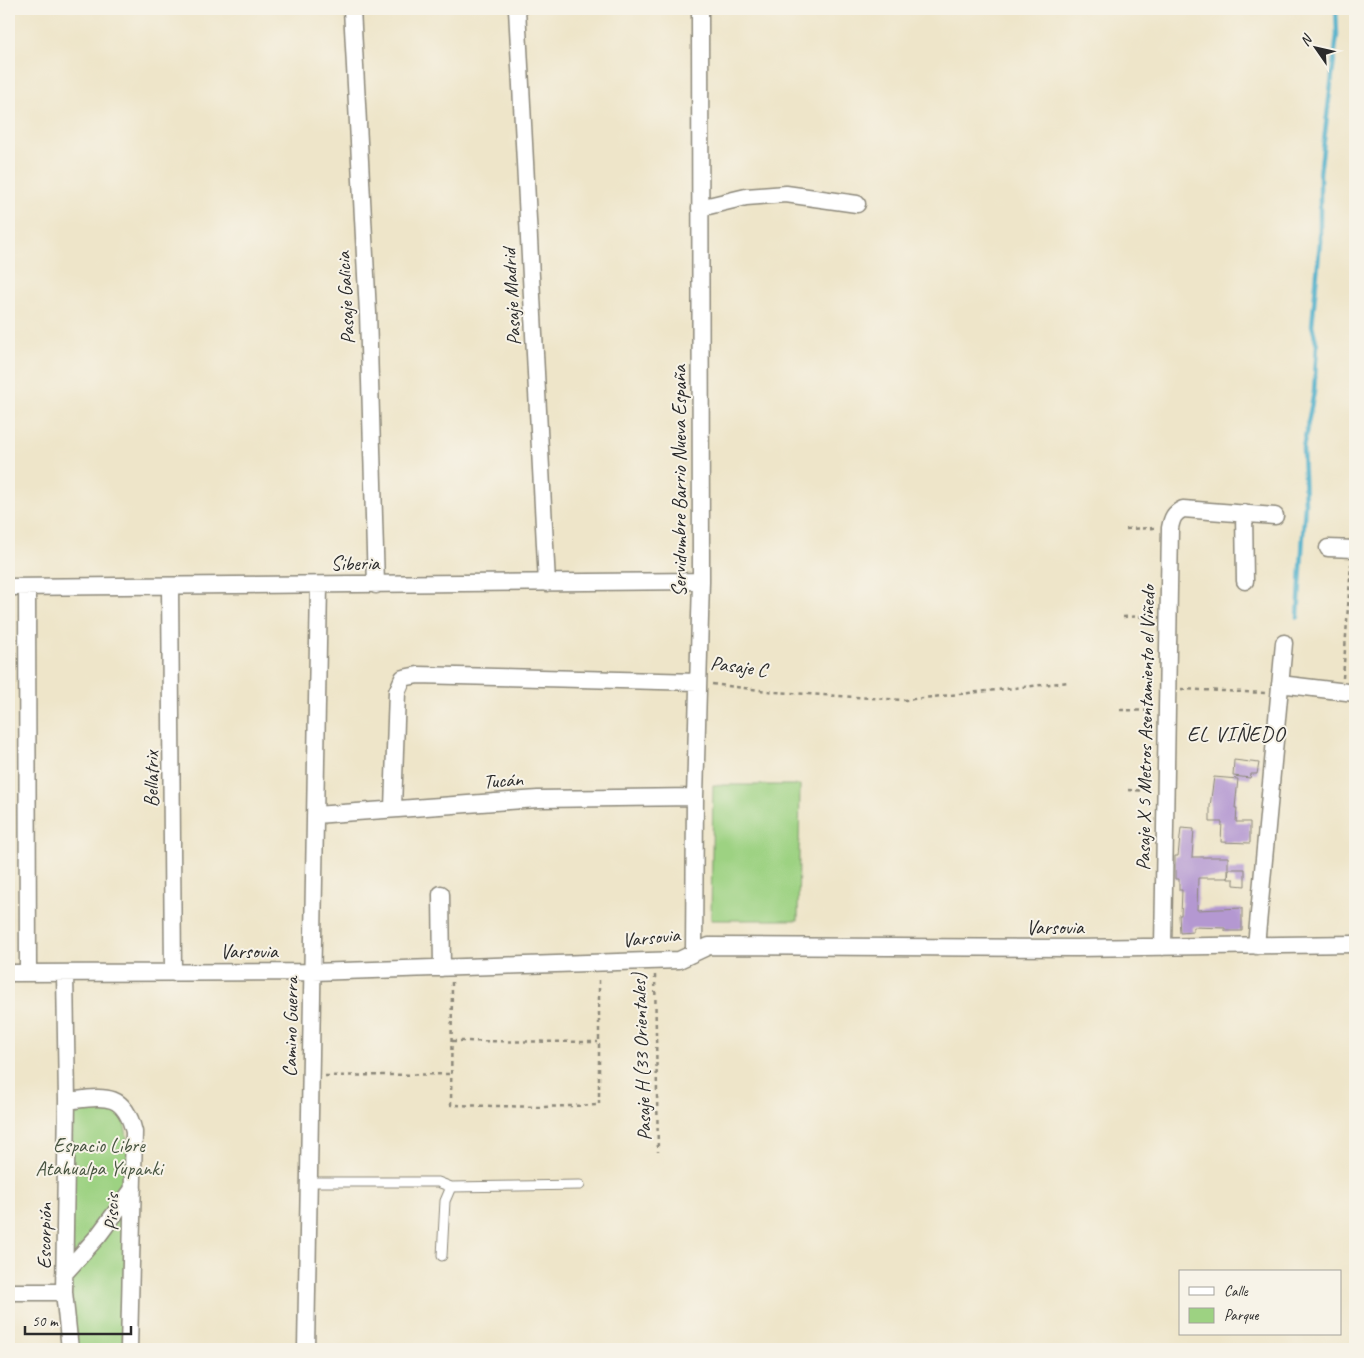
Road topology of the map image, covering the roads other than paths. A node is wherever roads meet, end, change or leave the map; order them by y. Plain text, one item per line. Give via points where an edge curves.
1 (352, 9) edge
2 (517, 9) edge
3 (700, 9) edge
4 (858, 204) dead end
5 (700, 208) junction
6 (1244, 513) junction
7 (1275, 516) dead end
8 (1328, 548) dead end
9 (1353, 549) edge
10 (701, 581) junction
11 (1245, 581) dead end
12 (547, 583) junction
13 (319, 585) junction
14 (376, 585) junction
15 (170, 586) junction
16 (9, 587) edge
17 (26, 587) junction
18 (1284, 643) dead end
19 (698, 682) junction
20 (1280, 689) junction
21 (1349, 693) edge
22 (695, 797) junction
23 (393, 808) junction
24 (315, 814) junction
25 (440, 894) dead end
26 (1355, 944) edge
27 (1256, 946) junction
28 (1163, 947) junction
29 (694, 954) junction
30 (447, 968) junction
31 (312, 972) junction
32 (9, 973) edge
33 (28, 973) junction
34 (65, 973) junction
35 (173, 973) junction
36 (67, 1101) junction
37 (309, 1182) junction
38 (580, 1185) dead end
39 (451, 1187) junction
40 (133, 1189) junction
41 (442, 1256) dead end
42 (64, 1274) junction
43 (9, 1292) edge
44 (64, 1292) junction
45 (70, 1349) edge
46 (129, 1349) edge
47 (306, 1349) edge

1 - 14 street, Pasaje Galicia via 368,313
2 - 12 street, Pasaje Madrid
3 - 5 street, Servidumbre Barrio Nueva España
4 - 5 street via 786,194 746,197
5 - 10 street, Servidumbre Barrio Nueva España
6 - 7 street
6 - 11 street
6 - 28 street, Pasaje X 5 Metros Asentamiento el Viñedo via 1183,509 1172,518 1170,528
8 - 9 street
10 - 12 street, Siberia
10 - 19 street, Servidumbre Barrio Nueva España
12 - 14 street, Siberia
13 - 14 street, Siberia
13 - 15 street, Siberia
13 - 24 street, Camino Guerra
15 - 17 street, Siberia
15 - 35 street, Bellatrix
16 - 17 street, Siberia
17 - 33 street
18 - 20 street
19 - 22 street, Servidumbre Barrio Nueva España
19 - 23 street, Pasaje C via 418,675 402,678 397,692
20 - 21 street
20 - 27 street
22 - 23 street, Tucán via 538,799
22 - 29 street, Servidumbre Barrio Nueva España
23 - 24 street, Tucán
24 - 31 street, Camino Guerra
25 - 30 street
26 - 27 street, Varsovia
27 - 28 street, Varsovia
28 - 29 street, Varsovia via 709,946
29 - 30 street, Varsovia via 679,960
30 - 31 street, Varsovia
31 - 35 street, Varsovia
31 - 37 street, Camino Guerra
32 - 33 street, Varsovia
33 - 34 street, Varsovia
34 - 35 street, Varsovia
34 - 36 street, Escorpión
36 - 40 street, Piscis via 105,1098 122,1105 128,1112 134,1132
36 - 42 street, Escorpión
37 - 39 lane via 438,1182
37 - 47 street, Camino Guerra
38 - 39 lane
39 - 41 lane via 444,1201
40 - 42 street
40 - 46 street, Piscis
42 - 44 street, Escorpión
43 - 44 street
44 - 45 street, Escorpión

